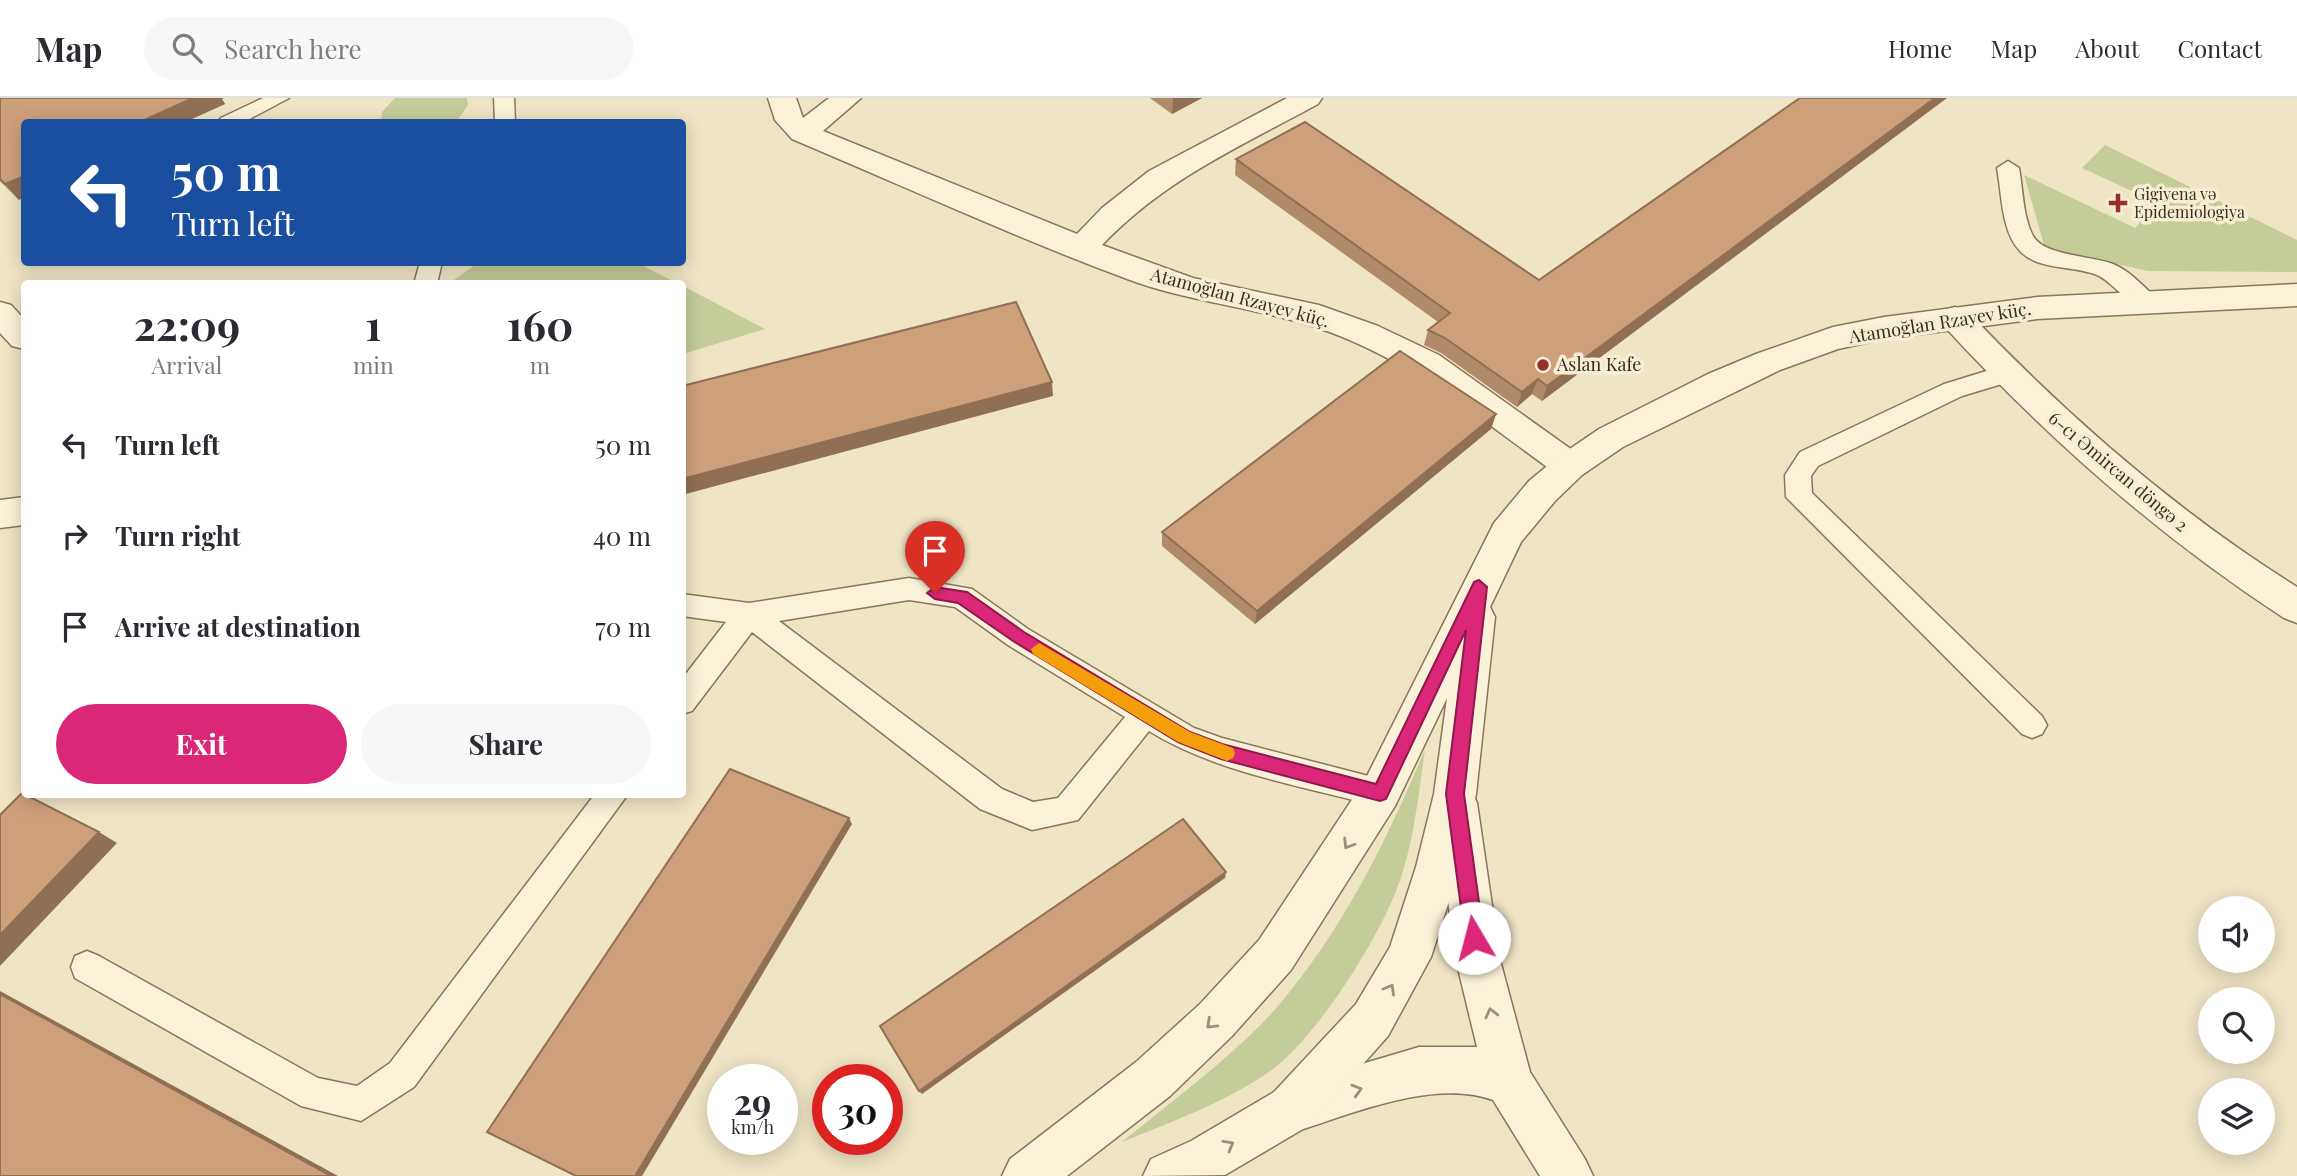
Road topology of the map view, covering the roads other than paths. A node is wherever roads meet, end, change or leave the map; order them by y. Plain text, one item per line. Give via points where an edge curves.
1 (504, 98) edge
2 (782, 98) edge
3 (847, 98) edge
4 (1308, 98) edge
5 (270, 100) edge
6 (234, 119) edge
7 (505, 119) edge
8 (802, 133) junction
9 (2008, 168) dead end
10 (1081, 248) junction
11 (2297, 295) edge
12 (2147, 303) junction
13 (0, 313) edge
14 (1955, 318) junction
15 (21, 335) edge
16 (2006, 374) junction
17 (1570, 467) junction
18 (21, 512) edge
19 (0, 514) edge
20 (1479, 587) junction
21 (2294, 602) edge
22 (686, 606) edge
23 (749, 614) junction
24 (686, 697) edge
25 (1144, 715) junction
26 (2032, 725) dead end
27 (1380, 793) junction
28 (1455, 794) junction
29 (610, 798) edge
30 (87, 967) dead end
31 (1509, 1082) junction
32 (1291, 1109) junction
33 (1027, 1176) edge
34 (1168, 1176) edge
35 (1567, 1176) edge

1 - 7 lane
2 - 8 street via 789,121
3 - 8 street
4 - 10 street via 1159,178
5 - 6 lane
8 - 10 street, Atamoğlan Rzayev küç.
9 - 12 lane via 2026,245 2041,254 2119,277
10 - 17 street, Atamoğlan Rzayev küç. via 1189,288 1319,316 1367,334 1427,363
11 - 12 street, Atamoğlan Rzayev küç.
12 - 14 street, Atamoğlan Rzayev küç. via 2037,308
13 - 15 street
14 - 16 street, 6-cı Əmircan döngə 2
14 - 17 street, Atamoğlan Rzayev küç. via 1833,339 1768,362 1611,438
16 - 21 street, 6-cı Əmircan döngə 2 via 2161,511
16 - 26 lane via 1953,390 1809,459 1798,475 1799,497
17 - 20 street, Atamoğlan Rzayev küç. via 1542,491 1507,533
18 - 19 street
20 - 27 street, Atamoğlan Rzayev küç.
20 - 28 street
22 - 23 lane
23 - 24 lane
23 - 25 lane via 909,589 962,597
23 - 25 lane via 991,799 1032,816 1067,810
25 - 27 lane via 1221,751
27 -> 33 street, Atamoğlan Rzayev küç. via 1275,954 1216,1020 1153,1079
31 -> 28 street via 1478,960
32 -> 28 street via 1372,1020 1409,957
29 - 30 lane via 402,1075 361,1104 313,1094
32 -> 31 street via 1419,1072 1479,1071
31 - 35 street
34 -> 32 street

